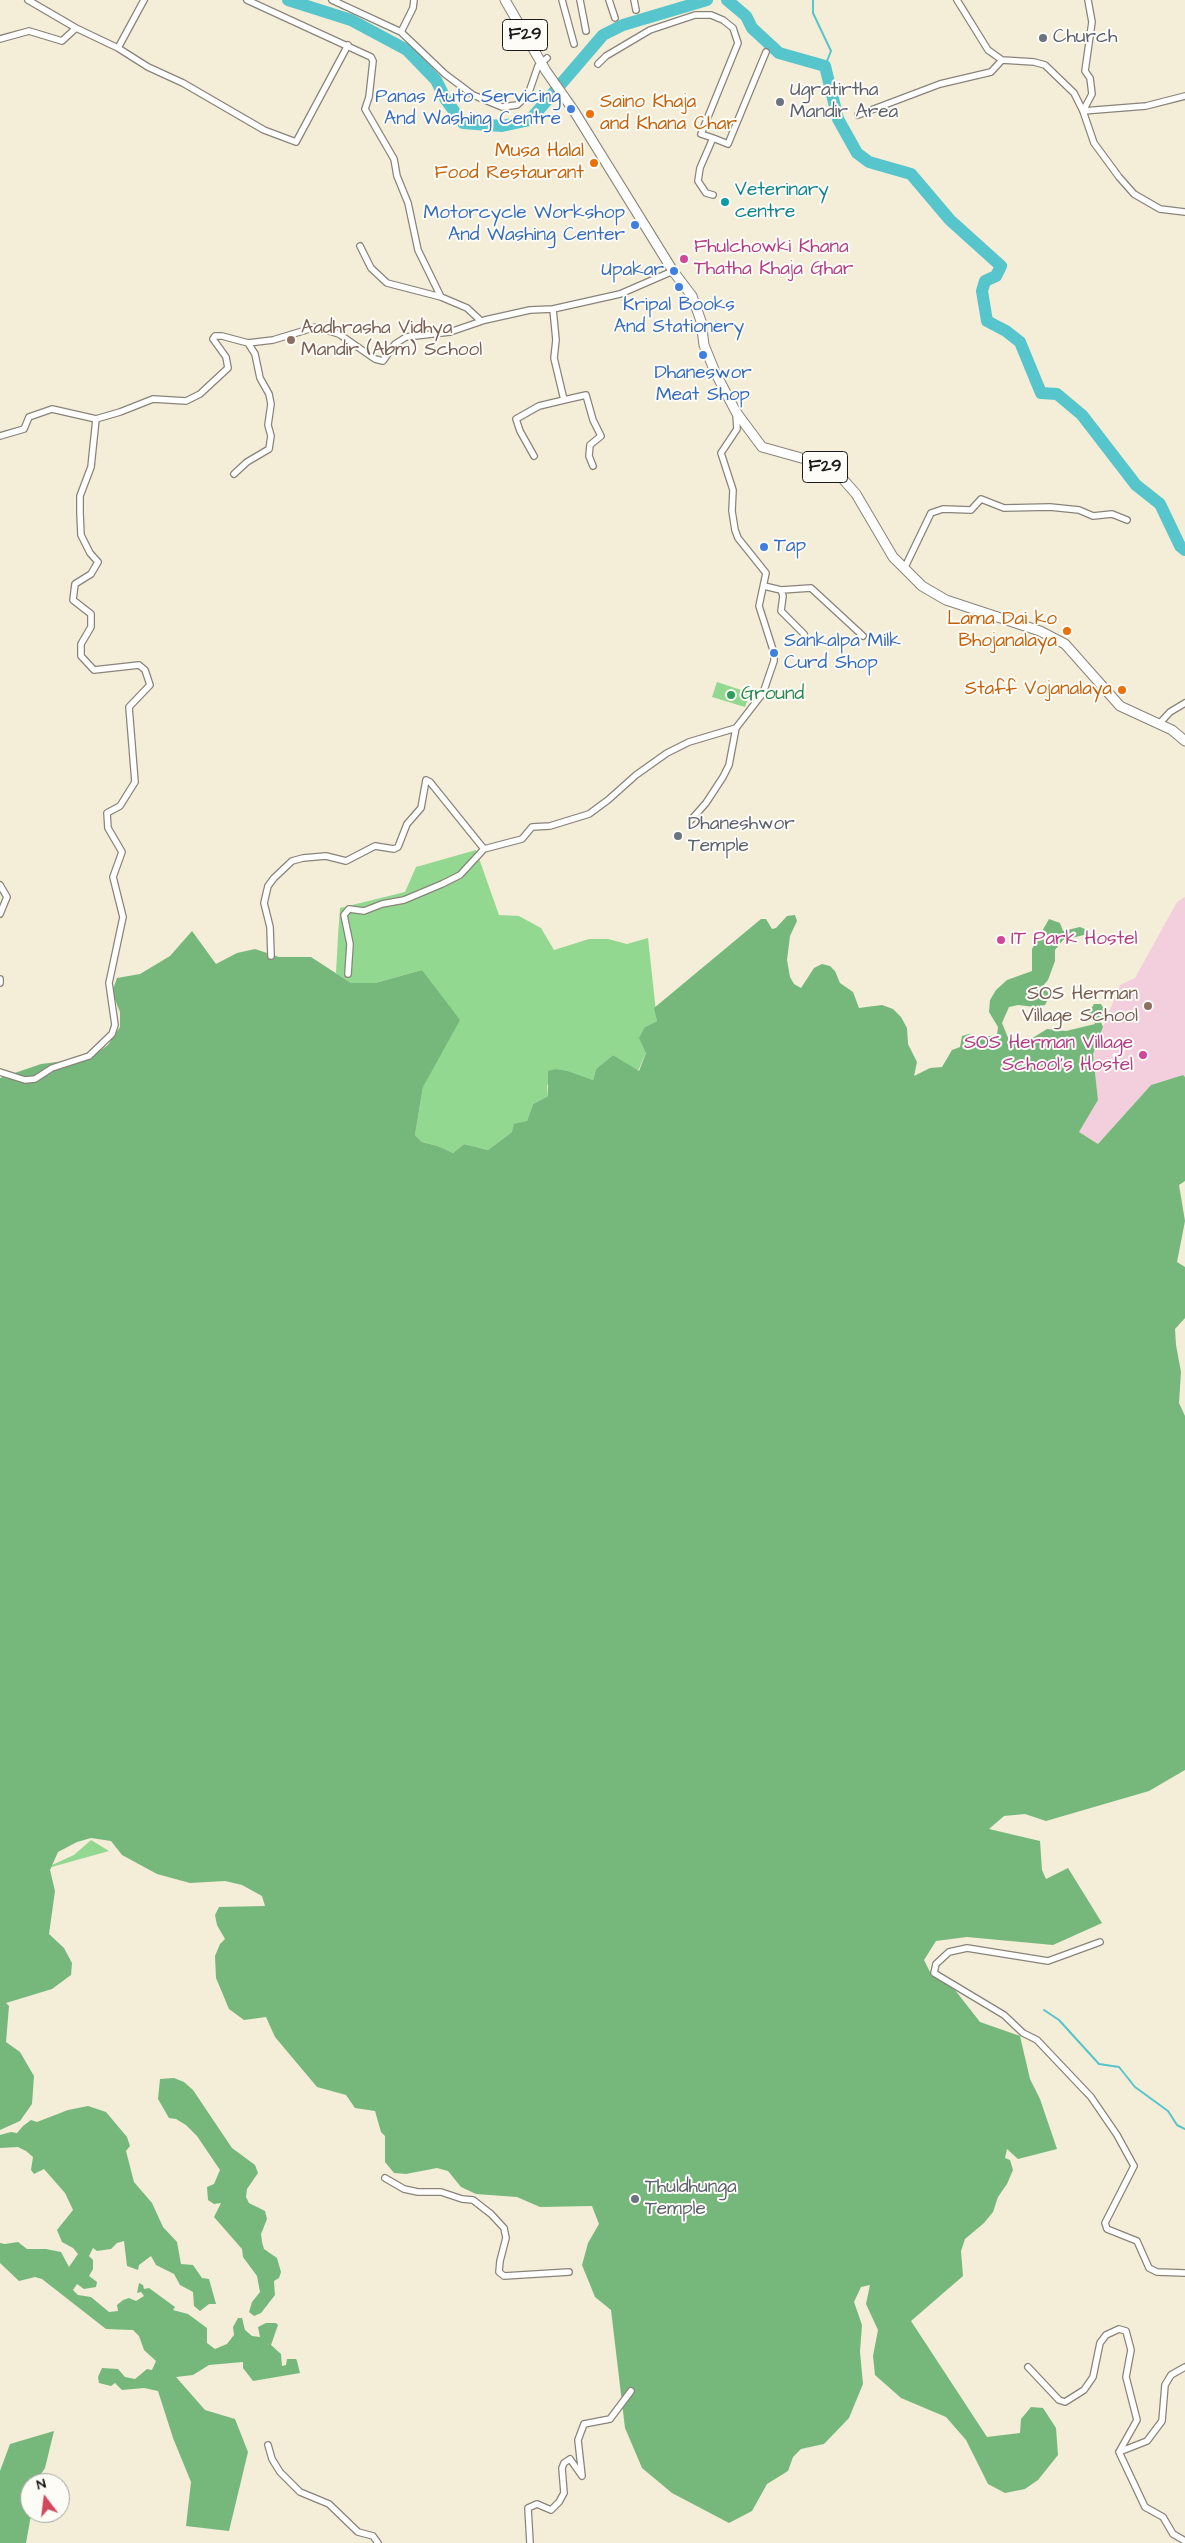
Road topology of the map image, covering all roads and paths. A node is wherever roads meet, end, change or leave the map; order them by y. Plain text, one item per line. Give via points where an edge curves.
1 (28, 0) edge
2 (144, 0) edge
3 (247, 0) edge
4 (332, 0) edge
5 (414, 0) edge
6 (562, 0) edge
7 (580, 0) edge
8 (610, 0) edge
9 (634, 0) edge
10 (957, 0) edge
11 (1088, 0) edge
12 (507, 1) edge
13 (636, 10) dead end
14 (614, 18) dead end
15 (76, 28) junction
16 (586, 31) dead end
17 (401, 32) junction
18 (0, 39) edge
19 (574, 44) dead end
20 (348, 45) junction
21 (118, 48) junction
22 (766, 52) dead end
23 (1002, 60) junction
24 (545, 64) junction
25 (598, 64) dead end
26 (1185, 96) edge
27 (1083, 111) junction
28 (858, 115) dead end
29 (713, 138) junction
30 (713, 195) dead end
31 (1185, 212) edge
32 (360, 246) dead end
33 (673, 271) junction
34 (441, 297) junction
35 (553, 309) junction
36 (481, 321) junction
37 (248, 343) junction
38 (564, 400) junction
39 (736, 412) junction
40 (96, 419) junction
41 (0, 436) edge
42 (534, 456) dead end
43 (593, 466) dead end
44 (234, 474) dead end
45 (1127, 520) dead end
46 (905, 567) junction
47 (764, 586) junction
48 (781, 590) junction
49 (804, 634) dead end
50 (863, 636) dead end
51 (1185, 703) edge
52 (1159, 724) junction
53 (736, 728) junction
54 (1185, 741) edge
55 (691, 820) dead end
56 (484, 849) junction
57 (0, 885) edge
58 (0, 914) edge
59 (271, 956) dead end
60 (348, 974) dead end
61 (0, 979) edge
62 (0, 983) edge
63 (0, 1072) edge
64 (1100, 1942) dead end
65 (385, 2178) dead end
66 (569, 2272) dead end
67 (1185, 2273) edge
68 (1028, 2367) dead end
69 (1185, 2367) edge
70 (631, 2391) dead end
71 (268, 2445) dead end
72 (1119, 2452) junction
73 (1185, 2541) edge
74 (378, 2543) edge
75 (530, 2543) edge

1 - 15 street
2 - 21 street
3 - 20 street
4 - 17 street
5 - 17 street
6 - 19 street
7 - 16 street
8 - 14 street
9 - 13 street
10 - 23 street via 988,50
11 - 27 street via 1092,22 1085,71 1090,78 1092,94
12 - 24 main road, F29
15 - 18 street via 62,41 29,31
15 - 21 street
17 - 24 street via 473,96 502,107 517,105 528,95
20 - 21 street via 296,142 264,130
20 - 34 street via 367,54 373,61 370,97 365,109 394,159 418,250
22 - 29 street via 728,144
23 - 27 street via 1044,65 1074,93
23 - 28 street via 991,72 940,84
24 - 33 main road, F29
25 - 29 street via 650,30 695,14 724,20 733,28 738,43 701,134
26 - 27 street via 1146,106
27 - 31 street via 1094,143 1134,194 1160,208
29 - 30 street via 698,181 706,193
32 - 34 street via 371,268 387,283
33 - 35 street via 620,294
33 - 39 main road, F29 via 692,296 701,322 704,345
34 - 36 street via 467,308
35 - 36 street via 530,310
35 - 38 street via 554,358
36 - 37 street via 450,332 406,337 395,344 383,360 375,359 339,334 316,327 274,340
37 - 40 street via 215,336 213,339 226,357 228,368 200,394 186,401 154,399
37 - 44 street via 269,394 271,436 269,449
38 - 42 street via 538,406 516,419
38 - 43 street via 586,395 601,436 590,445
39 - 46 main road, F29 via 762,447 805,459 828,468 842,478 856,494 893,558
39 - 47 street via 737,429 721,453 733,490 735,530 766,573
40 - 41 street via 52,409 29,417 24,429
40 - 63 street via 91,467 80,496 80,512 81,536 98,562 92,574 75,584 73,600 91,614 91,628 81,644 81,656 94,670 139,665 145,670 150,685 129,707 134,782 120,806 107,813 108,828 122,852 113,877 123,917 109,983 115,1025 112,1034 96,1052 52,1068 35,1079 25,1080
45 - 46 street via 1112,514 1093,516 1079,510 1050,507 1004,508 981,499 971,510 943,509 931,514
46 - 52 main road, F29 via 922,586 946,600 1040,631 1065,644 1120,706
47 - 48 street
47 - 53 street via 759,606 774,661 763,692
48 - 49 street via 781,611
48 - 50 street via 811,588
51 - 52 street
52 - 54 main road, F29
53 - 55 street via 723,777
53 - 56 street via 689,742 667,754 589,814 550,826 532,826 522,839
56 - 59 street via 426,780 421,808 407,824 398,847 375,846 346,861 326,856 303,858 292,861 278,874 268,886 264,903 270,927
56 - 60 street via 460,875 442,884 404,900 364,911 346,912 350,944
57 - 58 street via 6,897
61 - 62 street
64 - 67 street via 1048,1961 967,1948 949,1952 936,1964 934,1973 1004,2015 1023,2033 1037,2040 1091,2097 1134,2166 1106,2222 1108,2229 1137,2241 1149,2268 1158,2272
65 - 66 street via 404,2189 441,2192 462,2200 473,2200 491,2214 504,2228 506,2238 499,2272 504,2276
68 - 72 street via 1059,2400 1065,2402 1084,2390 1093,2377 1100,2343 1106,2335 1119,2329 1126,2331 1131,2350 1126,2377 1137,2420
69 - 72 street via 1171,2375 1165,2385 1162,2420 1147,2441
70 - 75 street via 610,2419 584,2424 578,2440 582,2476 570,2460 564,2463 564,2494 559,2502 551,2510 537,2504 528,2508
71 - 74 street via 280,2472 300,2492 329,2504 358,2532 373,2536
72 - 73 street via 1145,2507 1163,2517 1173,2534

